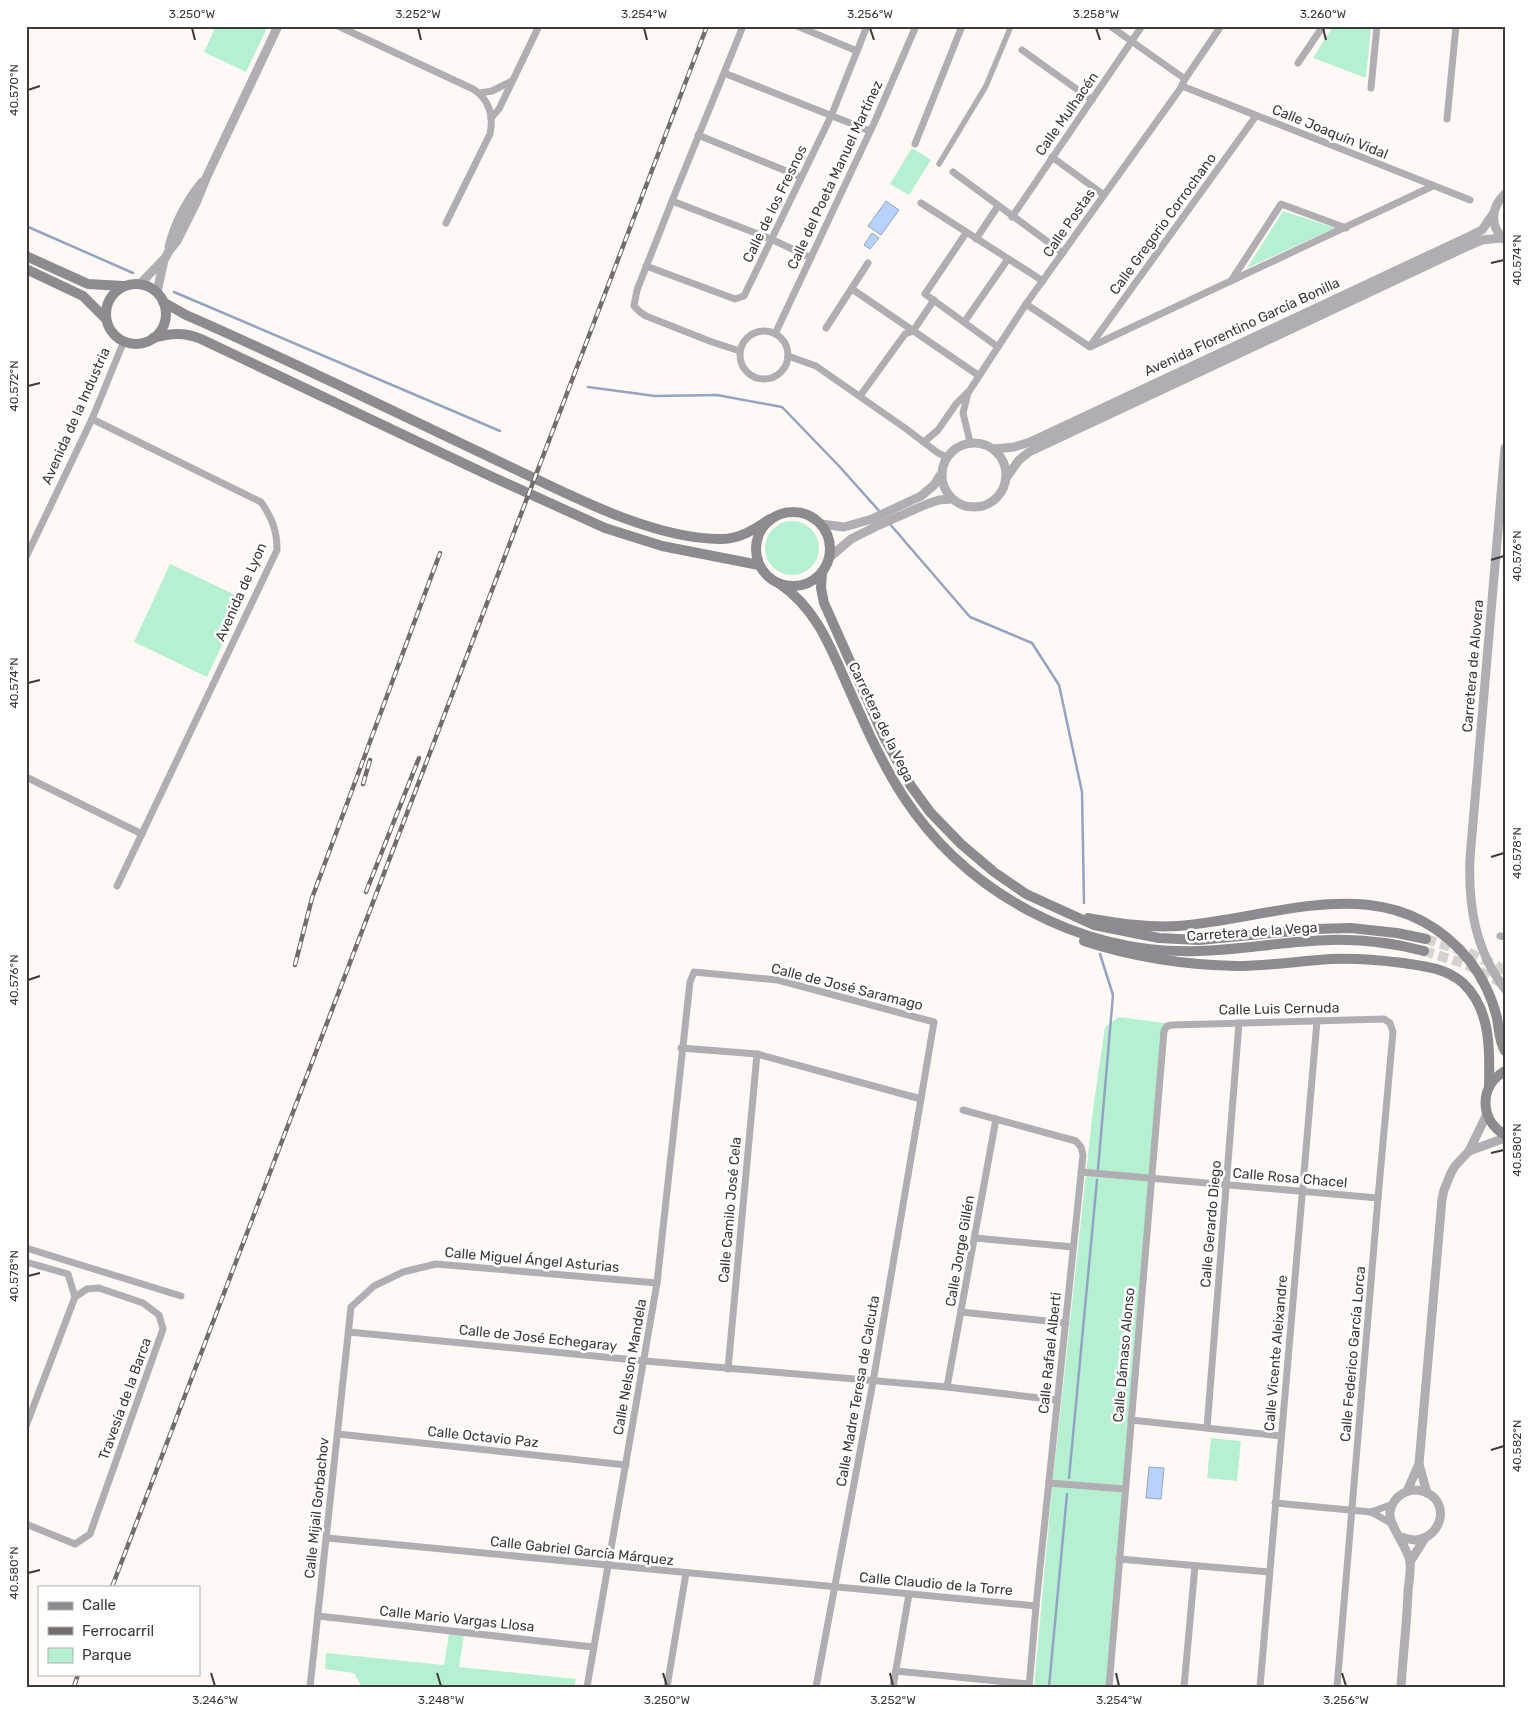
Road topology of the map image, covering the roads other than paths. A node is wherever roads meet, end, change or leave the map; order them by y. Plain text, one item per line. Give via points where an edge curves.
1 (278, 26) edge
2 (338, 26) edge
3 (539, 26) edge
4 (743, 26) edge
5 (797, 26) edge
6 (867, 26) edge
7 (916, 26) edge
8 (962, 26) edge
9 (1011, 26) edge
10 (1110, 26) edge
11 (1142, 26) edge
12 (1221, 26) edge
13 (1323, 26) edge
14 (1377, 26) edge
15 (1456, 26) edge
16 (1132, 42) junction
17 (1022, 50) dead end
18 (857, 51) junction
19 (1298, 63) dead end
20 (724, 73) junction
21 (512, 81) junction
22 (1183, 83) junction
23 (1371, 88) dead end
24 (480, 93) junction
25 (1092, 100) junction
26 (832, 114) junction
27 (1256, 116) junction
28 (491, 118) junction
29 (1447, 119) dead end
30 (870, 130) junction
31 (698, 135) junction
32 (915, 144) dead end
33 (1052, 157) junction
34 (939, 164) dead end
35 (953, 172) dead end
36 (207, 176) junction
37 (801, 178) junction
38 (1433, 186) junction
39 (1505, 194) edge
40 (1104, 195) junction
41 (1470, 200) dead end
42 (672, 201) junction
43 (921, 203) dead end
44 (184, 206) junction
45 (998, 206) junction
46 (1493, 214) junction
47 (1012, 217) junction
48 (446, 223) dead end
49 (1346, 228) junction
50 (966, 233) junction
51 (772, 239) junction
52 (976, 239) junction
53 (1503, 239) edge
54 (177, 241) junction
55 (168, 251) junction
56 (1063, 253) junction
57 (26, 256) edge
58 (811, 258) junction
59 (1008, 259) junction
60 (164, 260) junction
61 (868, 263) dead end
62 (646, 266) junction
63 (26, 269) edge
64 (1043, 281) junction
65 (1230, 281) junction
66 (140, 284) junction
67 (124, 286) junction
68 (852, 289) junction
69 (157, 292) junction
70 (934, 300) junction
71 (163, 302) junction
72 (1026, 304) junction
73 (106, 318) junction
74 (965, 322) junction
75 (826, 328) dead end
76 (913, 331) junction
77 (775, 334) junction
78 (153, 338) junction
79 (124, 341) junction
80 (998, 347) junction
81 (1090, 347) junction
82 (740, 350) junction
83 (788, 356) junction
84 (978, 375) junction
85 (968, 393) junction
86 (860, 396) junction
87 (92, 419) junction
88 (924, 442) junction
89 (970, 442) junction
90 (1505, 448) edge
91 (994, 449) junction
92 (947, 457) junction
93 (941, 474) junction
94 (1006, 478) junction
95 (951, 499) junction
96 (770, 519) junction
97 (821, 524) junction
98 (1501, 542) edge
99 (26, 557) edge
100 (829, 558) junction
101 (759, 564) junction
102 (822, 572) junction
103 (780, 584) junction
104 (26, 777) edge
105 (142, 834) junction
106 (117, 886) dead end
107 (1068, 914) junction
108 (1040, 916) junction
109 (1426, 939) tunnel mouth
110 (1424, 951) tunnel mouth
111 (1505, 989) edge
112 (1317, 1021) junction
113 (1239, 1023) junction
114 (1390, 1023) joint
115 (1167, 1026) joint
116 (681, 1048) junction
117 (1505, 1051) edge
118 (757, 1054) junction
119 (1505, 1070) edge
120 (1489, 1086) junction
121 (921, 1099) junction
122 (964, 1110) dead end
123 (1487, 1114) junction
124 (996, 1119) junction
125 (1505, 1136) edge
126 (1469, 1151) junction
127 (1081, 1172) junction
128 (1152, 1178) junction
129 (1228, 1185) junction
130 (1303, 1191) junction
131 (1378, 1198) junction
132 (975, 1238) junction
133 (1073, 1247) junction
134 (26, 1248) edge
135 (26, 1262) edge
136 (657, 1283) junction
137 (181, 1296) dead end
138 (75, 1297) junction
139 (961, 1312) junction
140 (1066, 1323) junction
141 (349, 1332) junction
142 (645, 1361) junction
143 (728, 1369) junction
144 (873, 1382) junction
145 (947, 1387) junction
146 (1058, 1400) junction
147 (1131, 1420) junction
148 (26, 1426) edge
149 (1207, 1428) junction
150 (338, 1434) junction
151 (1281, 1436) junction
152 (1419, 1464) junction
153 (626, 1465) junction
154 (1049, 1483) junction
155 (1125, 1489) junction
156 (1408, 1491) junction
157 (1427, 1493) junction
158 (1276, 1503) junction
159 (1393, 1504) junction
160 (1353, 1510) junction
161 (1371, 1512) junction
162 (1391, 1523) junction
163 (26, 1524) edge
164 (1400, 1537) junction
165 (327, 1538) junction
166 (1425, 1538) junction
167 (1119, 1559) junction
168 (1410, 1562) junction
169 (607, 1565) junction
170 (1194, 1566) junction
171 (1269, 1572) junction
172 (686, 1573) junction
173 (835, 1587) junction
174 (909, 1594) junction
175 (1036, 1606) junction
176 (318, 1616) junction
177 (593, 1647) junction
178 (896, 1671) junction
179 (1029, 1685) edge
180 (310, 1687) edge
181 (587, 1687) edge
182 (667, 1687) edge
183 (816, 1687) edge
184 (893, 1687) edge
185 (1109, 1687) edge
186 (1184, 1687) edge
187 (1260, 1687) edge
188 (1337, 1687) edge
189 (1400, 1687) edge

1 - 36 street
2 - 24 street
3 - 21 street
4 - 20 street
5 - 18 street
6 - 18 street, Calle de los Fresnos
7 - 30 street, Calle del Poeta Manuel Martínez
8 - 32 street
9 - 34 street via 986,86
10 - 16 street, Calle Joaquín Vidal
11 - 16 street, Calle Mulhacén
12 - 22 street, Calle Postas
13 - 19 street
14 - 23 street
15 - 29 street
16 - 22 street, Calle Joaquín Vidal
16 - 25 street, Calle Mulhacén
17 - 25 street
18 - 26 street, Calle de los Fresnos
20 - 26 street
20 - 31 street
21 - 24 street
21 - 28 street via 499,109
22 - 27 street, Calle Joaquín Vidal
22 - 40 street, Calle Postas
24 - 28 street via 490,109
25 - 33 street, Calle Mulhacén
26 - 30 street
26 - 37 street, Calle de los Fresnos
27 - 38 street, Calle Joaquín Vidal
27 - 81 street, Calle Gregorio Corrochano
28 - 48 street via 490,134
30 - 58 street, Calle del Poeta Manuel Martínez
31 - 37 street
31 - 42 street
33 - 40 street
33 - 47 street, Calle Mulhacén
35 - 45 street
36 - 44 street
36 - 54 street
37 - 51 street, Calle de los Fresnos
38 - 41 street, Calle Joaquín Vidal
38 - 49 street
39 - 46 street, Avenida Florentino García Bonilla via 1499,199
40 - 56 street, Calle Postas
42 - 51 street
42 - 62 street
43 - 50 street
44 - 54 street via 188,210 177,232
44 - 55 street
45 - 47 street
45 - 52 street
46 - 53 street via 1496,230
46 - 91 street, Avenida Florentino García Bonilla via 1478,232 1030,442 1014,448
47 - 56 street
49 - 65 street
49 - 65 street via 1281,204
50 - 52 street
50 - 70 street via 925,294
51 - 58 street
51 - 62 street, Calle de los Fresnos via 744,296 736,299
52 - 59 street
53 - 94 street, Avenida Florentino García Bonilla via 1482,240 1468,246 1028,452
54 - 55 street
55 - 60 street
56 - 64 street, Calle Postas
57 - 67 main road via 88,284
58 - 77 street, Calle del Poeta Manuel Martínez
59 - 64 street
59 - 74 street
60 - 66 street
60 - 69 street
61 - 68 street
62 - 82 street via 634,306 640,312
63 - 73 main road via 83,296
64 - 72 street, Calle Postas
65 - 81 street
66 - 67 main road
66 - 69 main road
67 - 73 main road via 112,296
68 - 75 street
68 - 76 street
69 - 71 main road
70 - 74 street
70 - 76 street
71 - 78 main road via 165,322
71 - 96 main road via 572,496 640,523 724,540 746,534
72 - 80 street, Calle Postas
72 - 81 street
73 - 79 main road via 112,332
74 - 80 street
76 - 84 street
76 - 86 street via 906,334
77 - 82 street via 753,334
77 - 83 street via 784,343
78 - 79 main road via 144,342
78 - 101 main road via 178,333 201,339 605,528 645,542
79 - 87 street, Avenida de la Industria
80 - 84 street, Calle Postas
82 - 83 street via 746,372 760,379 768,379 782,371
83 - 86 street via 816,366
84 - 85 street, Calle Postas
85 - 88 street
85 - 89 street, Calle Postas via 963,413
86 - 88 street
87 - 99 street, Avenida de la Industria
87 - 105 street, Avenida de Lyon via 261,502 272,518 277,535 277,550
88 - 92 street
89 - 91 street
89 - 92 street via 955,448
90 - 98 street, Carretera de Alovera
91 - 94 street via 1005,466
92 - 93 street
93 - 95 street via 944,489
93 - 97 street via 921,496 872,519 844,527
94 - 95 street via 1004,488 990,503 968,507
95 - 100 street via 927,504 875,527 851,539
96 - 97 main road via 780,514 802,513
96 - 101 main road via 757,540
97 - 100 main road via 830,542
98 - 111 street, Carretera de Alovera via 1469,885 1478,937 1489,964
100 - 102 main road
101 - 103 main road
102 - 103 main road via 803,585
102 - 107 main road, Carretera de la Vega via 822,597 837,636 889,748 921,799 947,830 994,872 1026,894
103 - 108 main road, Carretera de la Vega via 794,593 814,618 883,762 919,818 974,875 1003,896
104 - 105 street
105 - 106 street, Avenida de Lyon
107 - 109 main road, Carretera de la Vega via 1107,929 1171,940 1351,928
107 - 117 main road via 1137,926 1162,926 1332,904 1366,904 1396,911 1430,926 1469,960 1489,994
108 - 110 main road, Carretera de la Vega via 1109,942 1174,951 1211,951 1331,940 1372,941
108 - 120 main road via 1068,936 1104,948 1183,962 1254,966 1357,959 1437,969 1463,984 1479,1006 1489,1042
112 - 113 street, Calle Luis Cernuda
112 - 114 street, Calle Luis Cernuda via 1384,1020
112 - 130 street, Calle Vicente Aleixandre
113 - 115 street, Calle Luis Cernuda
113 - 129 street, Calle Gerardo Diego
114 - 131 street, Calle Federico García Lorca via 1393,1032
115 - 128 street, Calle Dámaso Alonso
116 - 118 street
116 - 121 street, Calle de José Saramago via 694,972 778,980 934,1022
116 - 136 street, Calle Nelson Mandela
118 - 121 street
118 - 143 street, Calle Camilo José Cela
119 - 120 main road
120 - 123 main road via 1485,1100
121 - 144 street, Calle Madre Teresa de Calcuta
122 - 124 street, Calle Rafael Alberti
123 - 125 main road
123 - 126 street
124 - 127 street, Calle Rafael Alberti via 1076,1141 1083,1155
124 - 132 street, Calle Jorge Gillén
125 - 126 street
126 - 152 street via 1455,1166 1442,1199
127 - 128 street, Calle Rosa Chacel
127 - 133 street, Calle Rafael Alberti
128 - 129 street, Calle Rosa Chacel
128 - 147 street, Calle Dámaso Alonso
129 - 130 street, Calle Rosa Chacel
129 - 149 street, Calle Gerardo Diego
130 - 131 street, Calle Rosa Chacel
130 - 151 street, Calle Vicente Aleixandre
131 - 160 street, Calle Federico García Lorca
132 - 133 street
132 - 139 street, Calle Jorge Gillén
133 - 140 street, Calle Rafael Alberti
134 - 137 street
135 - 138 street via 68,1274
136 - 141 street, Calle Miguel Ángel Asturias via 436,1264 403,1272 374,1286 352,1307
136 - 142 street, Calle Nelson Mandela
138 - 148 street
138 - 163 street, Travesía de la Barca via 87,1289 99,1288 143,1303 159,1316 164,1329 90,1534 75,1544
139 - 140 street
139 - 145 street, Calle Jorge Gillén
140 - 146 street, Calle Rafael Alberti
141 - 142 street, Calle de José Echegaray
141 - 150 street, Calle Mijail Gorbachov
142 - 143 street, Calle de José Echegaray
142 - 153 street, Calle Nelson Mandela
143 - 144 street, Calle de José Echegaray
144 - 145 street, Calle de José Echegaray
144 - 173 street, Calle Madre Teresa de Calcuta
145 - 146 street, Calle de José Echegaray
146 - 154 street, Calle Rafael Alberti
147 - 149 street
147 - 155 street, Calle Dámaso Alonso
149 - 151 street
150 - 153 street, Calle Octavio Paz
150 - 165 street, Calle Mijail Gorbachov
151 - 158 street, Calle Vicente Aleixandre
152 - 156 street
152 - 157 street
153 - 169 street, Calle Nelson Mandela
154 - 155 street
154 - 175 street, Calle Rafael Alberti
155 - 167 street, Calle Dámaso Alonso
156 - 157 street
156 - 159 street
157 - 166 street via 1439,1507 1440,1517 1438,1527
158 - 160 street
158 - 171 street, Calle Vicente Aleixandre
159 - 161 street
159 - 162 street
160 - 161 street
160 - 188 street, Calle Federico García Lorca
161 - 162 street
162 - 164 street
164 - 166 street
164 - 168 street
165 - 169 street, Calle Gabriel García Márquez
165 - 176 street, Calle Mijail Gorbachov
166 - 168 street
167 - 170 street
167 - 185 street, Calle Dámaso Alonso
168 - 189 street
169 - 172 street, Calle Gabriel García Márquez
169 - 177 street, Calle Nelson Mandela
170 - 171 street
170 - 186 street
171 - 187 street, Calle Vicente Aleixandre
172 - 173 street, Calle Gabriel García Márquez
172 - 182 street
173 - 174 street, Calle Claudio de la Torre
173 - 183 street, Calle Madre Teresa de Calcuta
174 - 175 street, Calle Claudio de la Torre
174 - 178 street
175 - 179 street, Calle Rafael Alberti
176 - 177 street, Calle Mario Vargas Llosa
176 - 180 street, Calle Mijail Gorbachov
177 - 181 street, Calle Nelson Mandela
178 - 179 street
178 - 184 street

